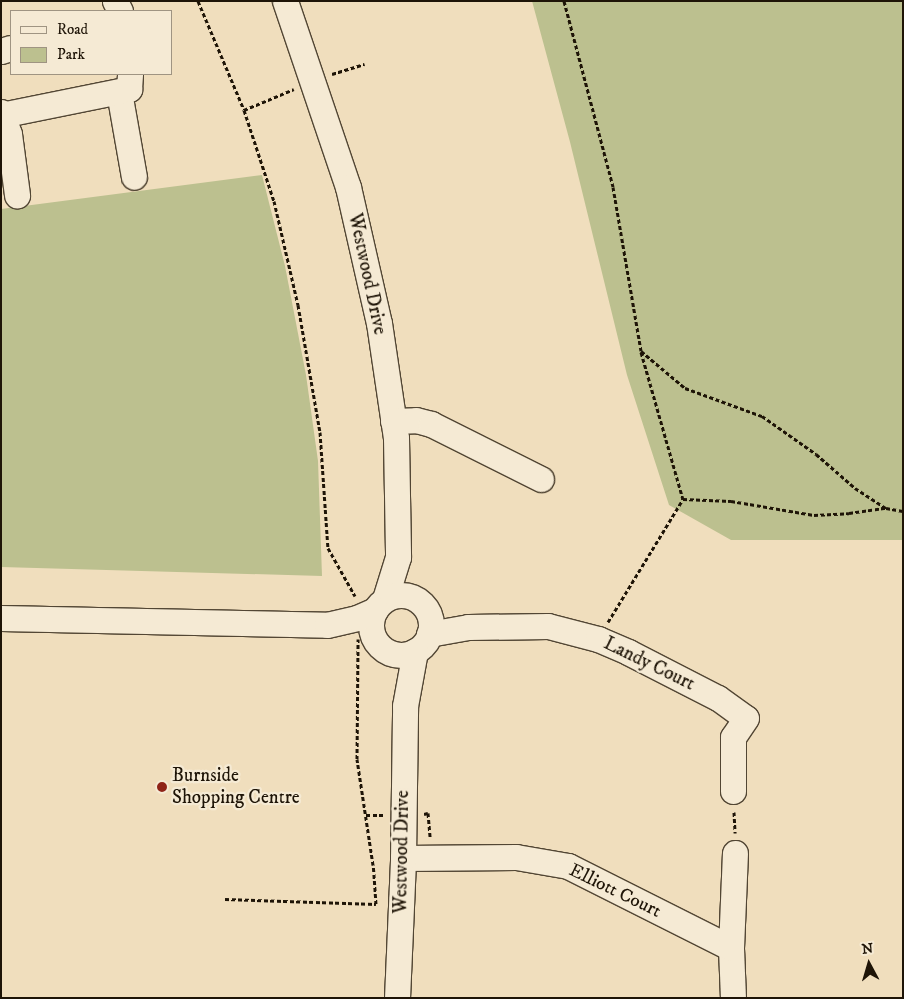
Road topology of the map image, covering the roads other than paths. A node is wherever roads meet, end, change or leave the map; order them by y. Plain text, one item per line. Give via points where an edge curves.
1 (285, 1) edge
2 (124, 83) edge
3 (2, 114) edge
4 (134, 177) dead end
5 (16, 195) dead end
6 (393, 421) junction
7 (541, 479) dead end
8 (398, 557) junction
9 (1, 618) edge
10 (422, 625) junction
11 (374, 627) junction
12 (405, 706) junction
13 (734, 791) road end
14 (735, 853) road end
15 (403, 858) junction
16 (731, 948) junction
17 (397, 998) edge
18 (733, 998) edge

1 - 6 street, Westwood Drive via 348,187 379,323
2 - 3 street
2 - 4 street
3 - 5 street via 9,134
6 - 7 street via 416,420 432,424
6 - 8 street, Westwood Drive
8 - 10 street, Westwood Drive
8 - 11 street, Westwood Drive
9 - 11 street
10 - 11 street via 405,655
10 - 11 street via 400,596
10 - 12 street, Westwood Drive
10 - 13 street, Landy Court via 548,626 598,639 718,698 746,718 733,737
11 - 12 street, Westwood Drive
12 - 15 street, Westwood Drive
14 - 16 street
15 - 16 street, Elliott Court via 516,857 568,866
15 - 17 street, Westwood Drive
16 - 18 street

